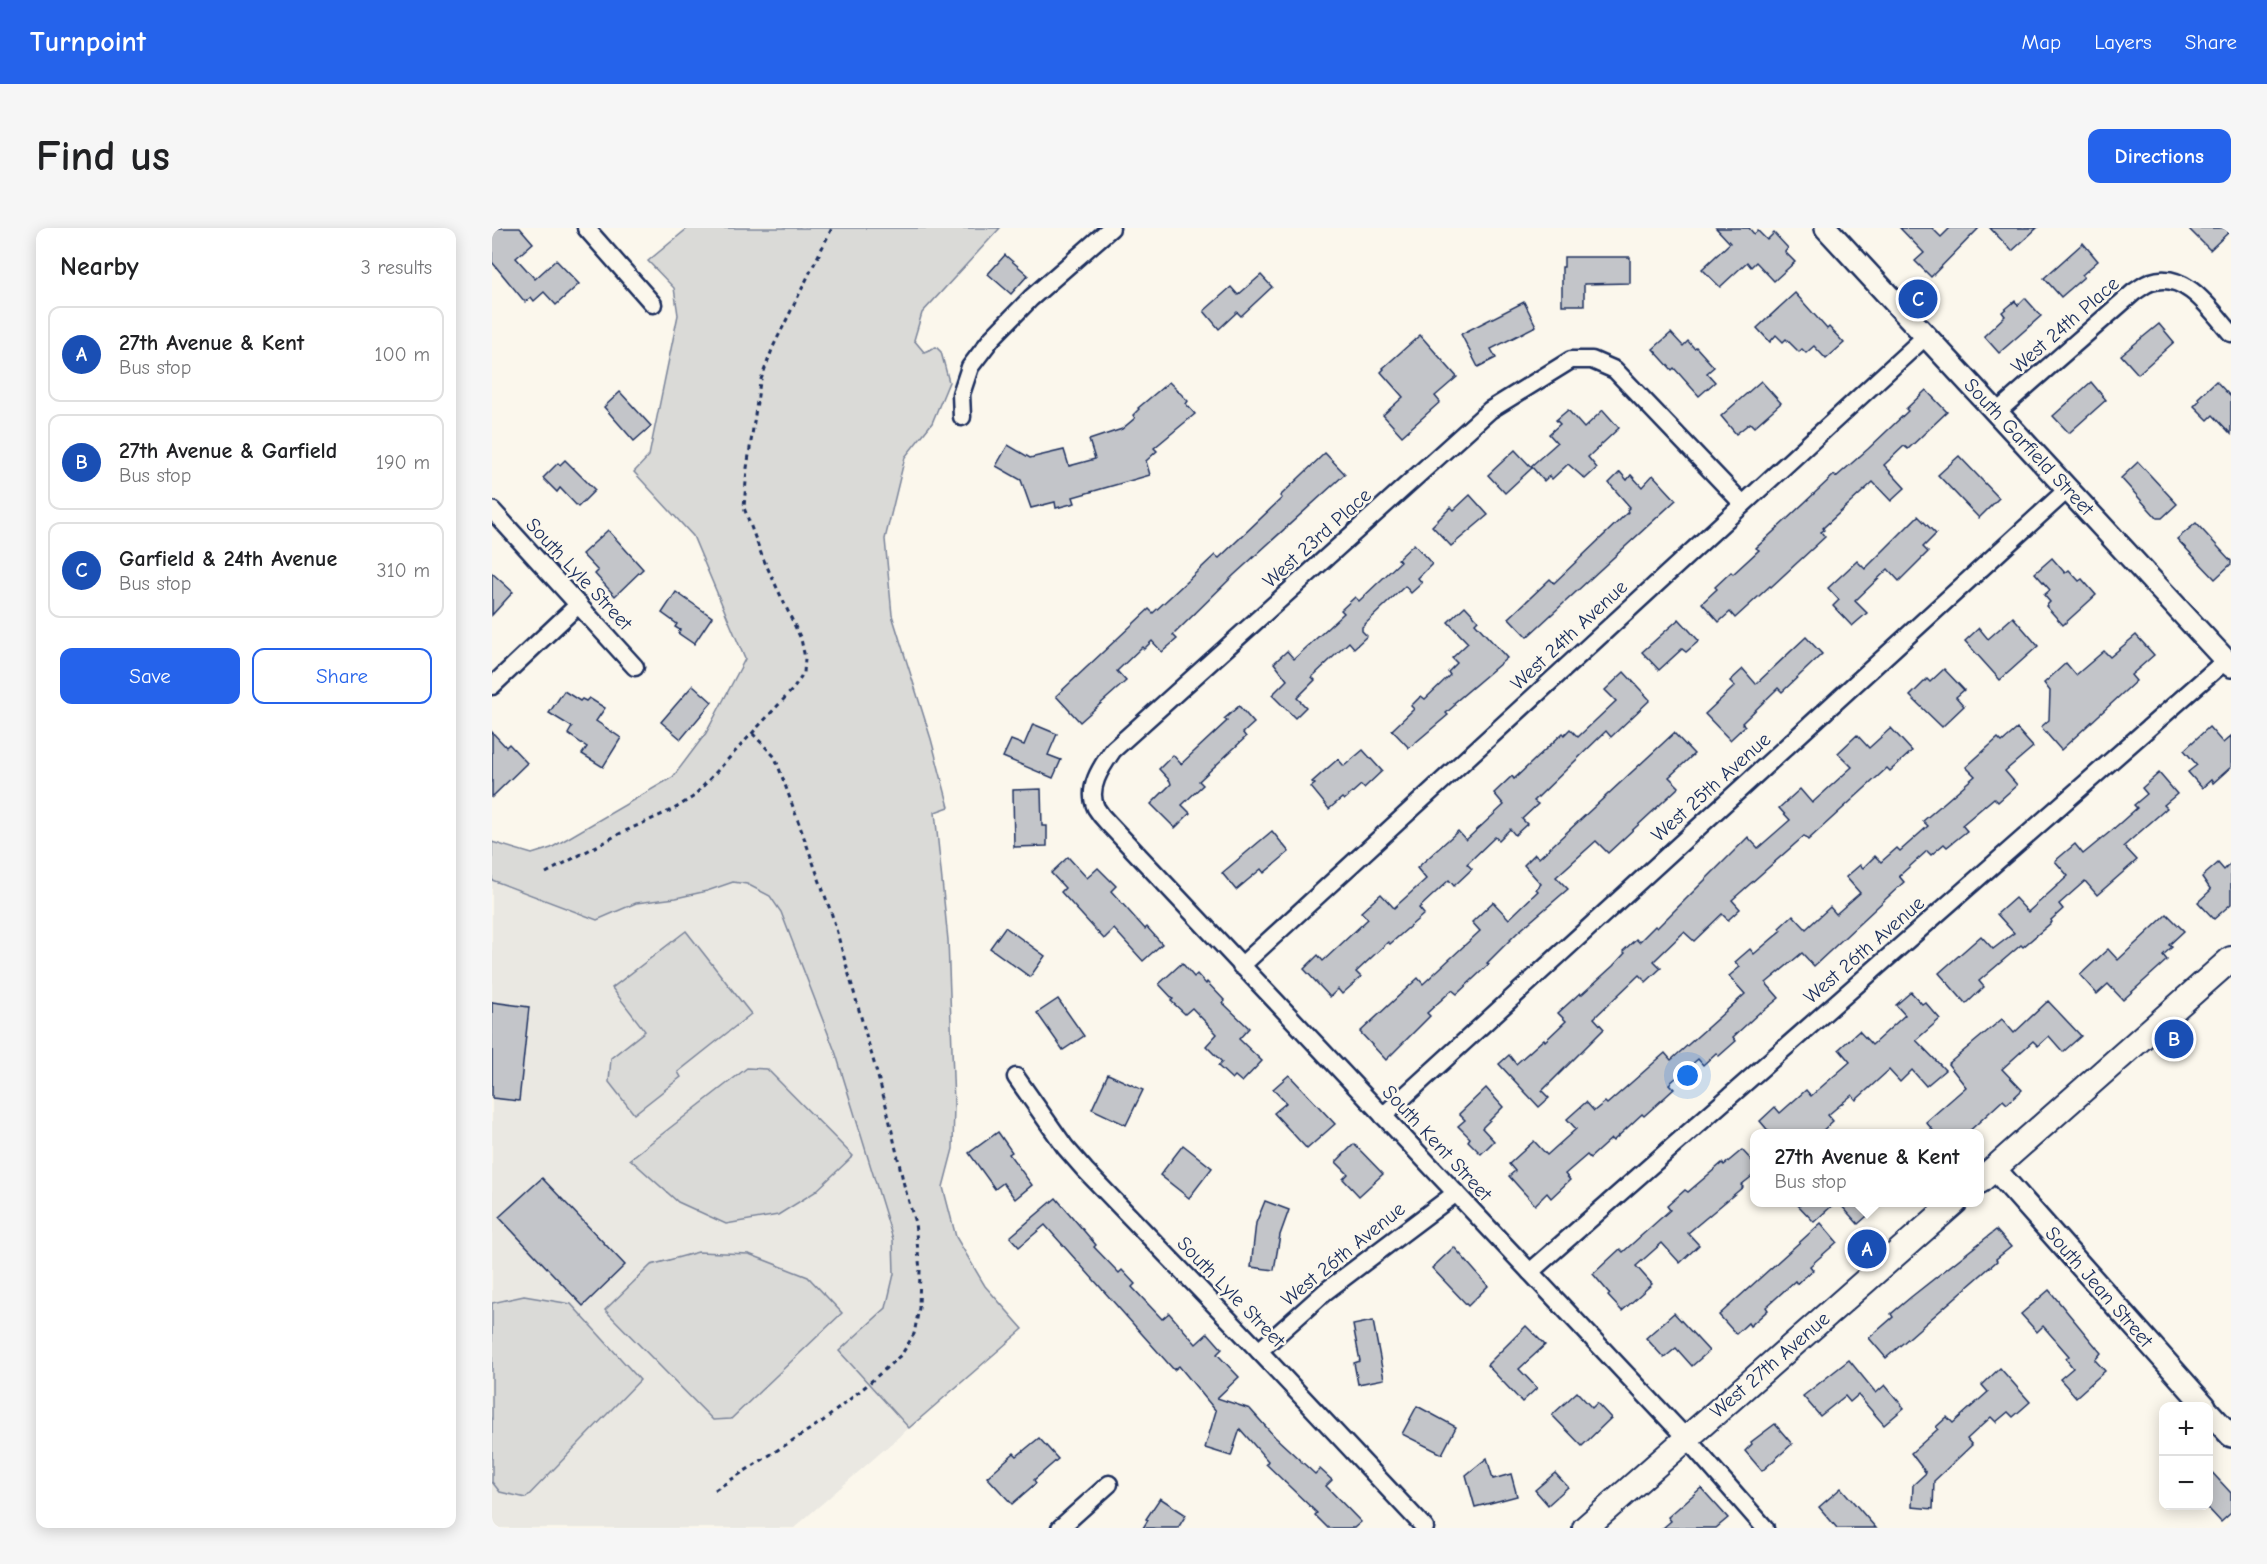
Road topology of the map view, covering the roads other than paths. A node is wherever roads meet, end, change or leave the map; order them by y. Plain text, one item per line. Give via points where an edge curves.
1 (586, 228) edge
2 (1111, 228) edge
3 (1826, 228) edge
4 (653, 304) dead end
5 (2231, 333) edge
6 (1926, 336) junction
7 (1997, 412) junction
8 (962, 417) dead end
9 (2068, 489) junction
10 (1743, 504) junction
11 (492, 510) edge
12 (579, 604) junction
13 (2228, 663) edge
14 (635, 667) dead end
15 (492, 686) edge
16 (1094, 782) joint
17 (2231, 959) edge
18 (1241, 966) junction
19 (1016, 1077) dead end
20 (1383, 1116) junction
21 (1987, 1174) edge
22 (1456, 1193) junction
23 (1949, 1207) edge
24 (1530, 1272) junction
25 (1259, 1351) junction
26 (2200, 1402) edge
27 (2213, 1416) edge
28 (2231, 1436) edge
29 (1687, 1439) junction
30 (1109, 1484) dead end
31 (1060, 1528) edge
32 (1425, 1528) edge
33 (1585, 1528) edge
34 (1765, 1528) edge

1 - 4 street
2 - 8 street via 992,338 970,367 961,394
3 - 6 street, South Garfield Street
5 - 7 street, West 24th Place via 2192,290 2165,280 2150,282
6 - 7 street, South Garfield Street
6 - 10 street, West 24th Avenue
7 - 9 street, South Garfield Street
9 - 13 street, South Garfield Street
9 - 20 street, West 25th Avenue
10 - 16 street, West 23rd Place via 1615,370 1592,360 1571,360 1490,410 1113,750
10 - 18 street, West 24th Avenue
11 - 12 street, South Lyle Street
12 - 14 street, South Lyle Street
12 - 15 street
13 - 24 street, West 26th Avenue
16 - 18 street, South Kent Street via 1096,808
17 - 21 main road
18 - 20 street, South Kent Street
19 - 25 street, South Lyle Street via 1084,1170
20 - 22 street, South Kent Street
21 - 26 street, South Jean Street
22 - 24 street, South Kent Street
22 - 25 street, West 26th Avenue via 1326,1291
23 - 29 main road, West 27th Avenue
24 - 29 street, South Kent Street
25 - 32 street, South Lyle Street
27 - 28 street
29 - 33 main road, West 27th Avenue
29 - 34 street, South Kent Street
30 - 31 street

